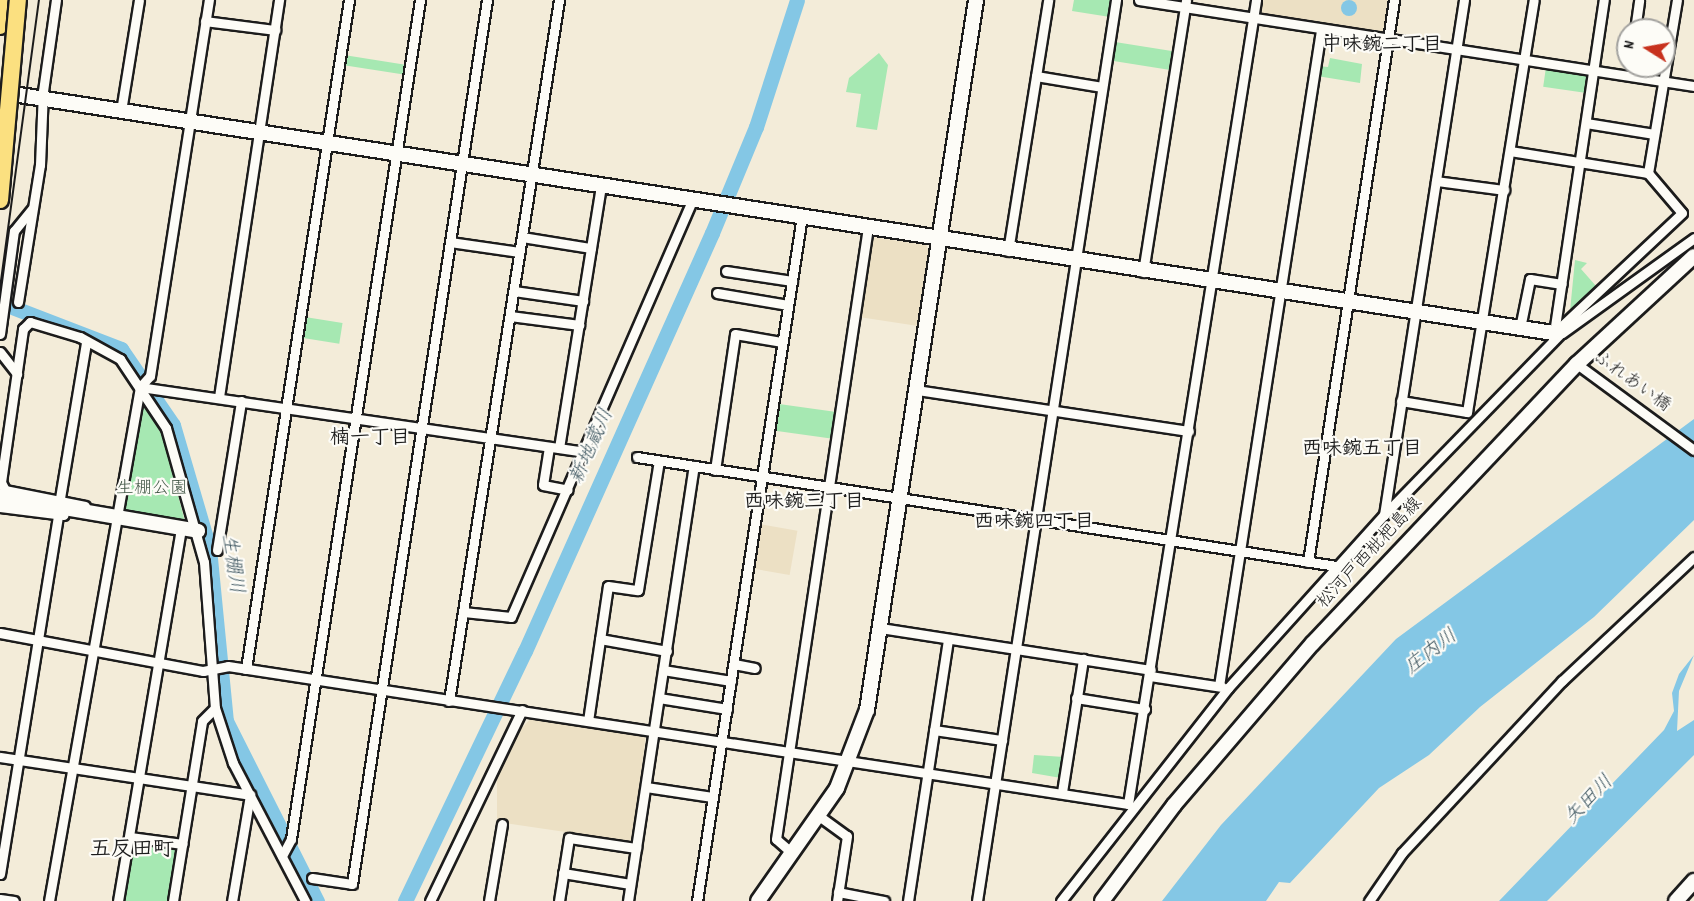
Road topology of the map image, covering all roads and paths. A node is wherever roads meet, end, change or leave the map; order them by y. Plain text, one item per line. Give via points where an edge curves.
1 (3, 0) edge
2 (16, 0) edge
3 (22, 0) edge
4 (56, 0) edge
5 (139, 0) edge
6 (209, 0) edge
7 (279, 0) edge
8 (350, 0) edge
9 (420, 0) edge
10 (487, 0) edge
11 (559, 0) edge
12 (976, 0) edge
13 (1048, 0) edge
14 (1116, 0) edge
15 (1139, 0) edge
16 (1256, 0) edge
17 (1394, 0) edge
18 (1464, 0) edge
19 (1534, 0) edge
20 (1604, 0) edge
21 (1639, 0) edge
22 (1677, 0) edge
23 (1186, 4) edge
24 (1637, 18) edge
25 (1253, 19) junction
26 (206, 21) junction
27 (0, 26) edge
28 (275, 30) junction
29 (1321, 30) junction
30 (1388, 40) junction
31 (1456, 50) junction
32 (1524, 60) junction
33 (1593, 71) junction
34 (1616, 75) edge
35 (1036, 76) junction
36 (1634, 78) edge
37 (1664, 82) junction
38 (1694, 86) edge
39 (1102, 87) junction
40 (5, 93) edge
41 (44, 99) junction
42 (0, 109) edge
43 (122, 111) junction
44 (189, 121) junction
45 (1586, 123) junction
46 (259, 133) junction
47 (1654, 134) junction
48 (328, 142) junction
49 (1510, 151) junction
50 (396, 153) junction
51 (1580, 163) junction
52 (462, 165) junction
53 (0, 166) edge
54 (1648, 173) junction
55 (533, 174) junction
56 (1436, 181) junction
57 (601, 186) junction
58 (1504, 190) junction
59 (0, 200) edge
60 (698, 201) junction
61 (34, 207) junction
62 (802, 216) junction
63 (868, 227) junction
64 (522, 237) junction
65 (940, 238) junction
66 (1694, 238) edge
67 (450, 242) junction
68 (591, 248) junction
69 (1008, 251) junction
70 (519, 252) junction
71 (1694, 256) edge
72 (1077, 261) junction
73 (726, 271) dead end
74 (1143, 272) junction
75 (792, 281) junction
76 (1212, 282) junction
77 (1562, 284) junction
78 (514, 291) junction
79 (1280, 292) junction
80 (717, 293) dead end
81 (583, 301) junction
82 (18, 302) dead end
83 (1348, 303) junction
84 (788, 305) junction
85 (1415, 312) junction
86 (510, 315) junction
87 (1482, 322) junction
88 (579, 325) junction
89 (1520, 328) junction
90 (0, 334) edge
91 (1557, 334) junction
92 (86, 342) junction
93 (782, 342) junction
94 (0, 352) edge
95 (1577, 364) junction
96 (17, 374) junction
97 (142, 386) junction
98 (917, 390) junction
99 (219, 397) junction
100 (241, 401) junction
101 (1401, 401) junction
102 (286, 407) junction
103 (1054, 410) junction
104 (356, 417) junction
105 (423, 427) junction
106 (1189, 431) junction
107 (8, 434) junction
108 (490, 437) junction
109 (0, 444) edge
110 (554, 448) junction
111 (1694, 450) edge
112 (586, 452) junction
113 (638, 457) dead end
114 (659, 461) junction
115 (694, 466) junction
116 (715, 470) junction
117 (762, 479) junction
118 (830, 489) junction
119 (568, 490) junction
120 (0, 497) edge
121 (60, 498) junction
122 (900, 501) junction
123 (0, 507) edge
124 (58, 514) junction
125 (93, 514) junction
126 (1384, 514) junction
127 (114, 518) junction
128 (1036, 522) junction
129 (181, 529) junction
130 (198, 531) junction
131 (1172, 541) junction
132 (217, 550) dead end
133 (1240, 551) junction
134 (1694, 557) edge
135 (1308, 562) junction
136 (1336, 566) junction
137 (463, 612) junction
138 (880, 628) junction
139 (0, 633) edge
140 (600, 639) junction
141 (948, 639) junction
142 (37, 641) junction
143 (1017, 649) junction
144 (93, 651) junction
145 (666, 651) junction
146 (1083, 659) junction
147 (158, 664) junction
148 (734, 664) junction
149 (211, 668) junction
150 (755, 668) dead end
151 (246, 669) junction
152 (663, 670) junction
153 (1150, 673) junction
154 (316, 680) junction
155 (731, 681) junction
156 (1223, 687) junction
157 (381, 690) junction
158 (659, 698) junction
159 (1076, 698) junction
160 (449, 701) junction
161 (215, 708) junction
162 (727, 709) junction
163 (1145, 709) junction
164 (522, 710) junction
165 (588, 721) junction
166 (934, 730) junction
167 (654, 732) junction
168 (1002, 740) junction
169 (721, 742) junction
170 (789, 753) junction
171 (0, 757) edge
172 (19, 760) junction
173 (850, 762) junction
174 (73, 768) junction
175 (926, 774) junction
176 (139, 780) junction
177 (996, 782) junction
178 (646, 787) junction
179 (191, 788) junction
180 (1062, 792) junction
181 (250, 795) junction
182 (712, 797) junction
183 (1130, 804) junction
184 (819, 816) junction
185 (502, 824) dead end
186 (130, 837) junction
187 (183, 844) junction
188 (636, 848) junction
189 (792, 853) junction
190 (284, 854) junction
191 (563, 873) junction
192 (0, 874) edge
193 (312, 878) dead end
194 (1694, 881) edge
195 (630, 884) junction
196 (837, 897) edge
197 (0, 899) edge
198 (14, 901) edge
199 (50, 901) edge
200 (118, 901) edge
201 (173, 901) edge
202 (232, 901) edge
203 (305, 901) edge
204 (430, 901) edge
205 (489, 901) edge
206 (559, 901) edge
207 (628, 901) edge
208 (697, 901) edge
209 (758, 901) edge
210 (884, 901) edge
211 (908, 901) edge
212 (977, 901) edge
213 (1061, 901) edge
214 (1102, 901) edge
215 (1369, 901) edge
216 (1676, 901) edge

1 - 27 highway
2 - 42 highway, bridge
2 - 59 highway, bridge
3 - 40 highway
4 - 41 street
5 - 43 street
6 - 26 street
7 - 28 street
8 - 48 street
9 - 50 street
10 - 52 street
11 - 55 street
12 - 65 street
13 - 35 street
14 - 39 street
15 - 23 street
16 - 25 street
17 - 30 street
18 - 31 street
19 - 32 street
20 - 33 street
21 - 24 street
22 - 37 street
23 - 25 street
23 - 74 street
25 - 29 street
25 - 76 street
26 - 28 street
26 - 44 street
28 - 46 street
29 - 30 street
29 - 79 street
30 - 31 street
30 - 83 street
31 - 32 street
31 - 56 street
32 - 33 street
32 - 49 street
33 - 34 street
33 - 45 street
35 - 39 street
35 - 69 street
36 - 37 street
37 - 38 street
37 - 47 street
39 - 72 street
40 - 41 street
40 - 53 highway
41 - 43 street
41 - 61 street
43 - 44 street
44 - 46 street
44 - 97 street via 150,376
45 - 47 street
45 - 51 street
46 - 48 street
46 - 99 street
47 - 54 street
48 - 50 street
48 - 102 street
49 - 51 street
49 - 58 street
50 - 52 street
50 - 104 street
51 - 54 street
51 - 77 street
52 - 55 street
52 - 67 street
54 - 91 street via 1682,213
55 - 57 street
55 - 64 street
56 - 58 street
56 - 85 street
57 - 60 street
57 - 68 street
58 - 87 street
60 - 62 street
60 - 112 street
61 - 82 street
61 - 90 street via 15,228
62 - 63 street
62 - 75 street
63 - 65 street
63 - 118 street
64 - 68 street
64 - 70 street
65 - 69 street
65 - 98 street
66 - 91 street
67 - 70 street
67 - 105 street
68 - 81 street
69 - 72 street
70 - 78 street
71 - 95 street, 松河戸西枇杷島線
72 - 74 street
72 - 103 street
73 - 75 street
74 - 76 street
75 - 84 street
76 - 79 street
76 - 106 street
77 - 89 street via 1530,279
77 - 91 street
78 - 81 street
78 - 86 street
79 - 83 street
79 - 133 street
80 - 84 street
81 - 88 street
83 - 85 street
83 - 135 street
84 - 93 street
85 - 87 street
85 - 101 street
86 - 88 street
86 - 108 street
87 - 89 street
87 - 101 street via 1467,412
88 - 110 street
89 - 91 street
91 - 126 street
92 - 96 street via 33,321 23,328
92 - 97 street via 120,358
92 - 121 street
93 - 116 street via 735,334
93 - 117 street
94 - 96 street
95 - 111 street, ふれあい橋
95 - 214 street, 松河戸西枇杷島線 via 1263,698
96 - 107 street
97 - 99 street
97 - 127 street
97 - 130 street via 166,428
98 - 103 street
98 - 122 street
99 - 100 street
100 - 102 street
100 - 132 street
101 - 126 street
102 - 104 street
102 - 151 street
103 - 106 street
103 - 128 street
104 - 105 street
104 - 154 street
105 - 108 street
105 - 157 street
106 - 131 street
107 - 109 street
107 - 121 street via 1,482 5,490
108 - 110 street
108 - 137 street
110 - 112 street
110 - 119 street via 543,485
112 - 119 street
113 - 114 street
114 - 115 street
114 - 140 street via 638,590 608,586
115 - 116 street
115 - 145 street
116 - 117 street
117 - 118 street
117 - 148 street
118 - 122 street
118 - 170 street
119 - 137 street via 511,617
120 - 125 street
121 - 125 street
122 - 128 street
122 - 138 street
123 - 124 street
124 - 127 street
124 - 142 street
125 - 127 street
126 - 136 street
127 - 129 street
127 - 144 street
128 - 131 street
128 - 143 street
129 - 130 street
129 - 147 street
130 - 149 street
131 - 133 street
131 - 153 street
133 - 135 street
133 - 156 street
134 - 215 street via 1562,681 1402,853
135 - 136 street
136 - 156 street
137 - 160 street
138 - 141 street
138 - 173 street via 867,710
139 - 142 street
140 - 145 street
140 - 165 street
141 - 143 street
141 - 166 street
142 - 144 street
142 - 172 street
143 - 146 street
143 - 168 street
144 - 147 street
144 - 174 street
145 - 152 street
146 - 153 street
146 - 159 street
147 - 149 street
147 - 176 street
148 - 150 street
148 - 155 street
149 - 151 street
149 - 161 street
151 - 154 street
152 - 155 street
152 - 158 street
153 - 156 street
153 - 163 street
154 - 157 street
154 - 190 street via 291,839
155 - 162 street
156 - 183 street
157 - 160 street
157 - 193 street via 352,884
158 - 162 street
158 - 167 street
159 - 163 street
159 - 180 street
160 - 164 street
161 - 179 street via 202,721
161 - 181 street
162 - 169 street
163 - 183 street
164 - 165 street
164 - 204 street
165 - 167 street
166 - 168 street
166 - 175 street
167 - 169 street
167 - 178 street
168 - 177 street
169 - 170 street
169 - 182 street
170 - 173 street
170 - 189 street via 776,839
171 - 172 street
172 - 174 street
172 - 192 street
173 - 175 street
173 - 184 street
174 - 176 street
174 - 199 street
175 - 177 street
175 - 211 street
176 - 179 street
176 - 186 street
177 - 180 street
177 - 212 street
178 - 182 street
178 - 188 street
179 - 181 street
179 - 187 street
180 - 183 street
181 - 190 street
181 - 202 street
182 - 208 street
183 - 213 street
184 - 189 street
184 - 196 street via 847,836
185 - 205 street
186 - 187 street
186 - 200 street
187 - 201 street
188 - 191 street via 569,838
188 - 195 street
189 - 209 street
190 - 203 street
191 - 195 street
191 - 206 street
194 - 216 street
195 - 207 street
196 - 210 street
197 - 198 street

